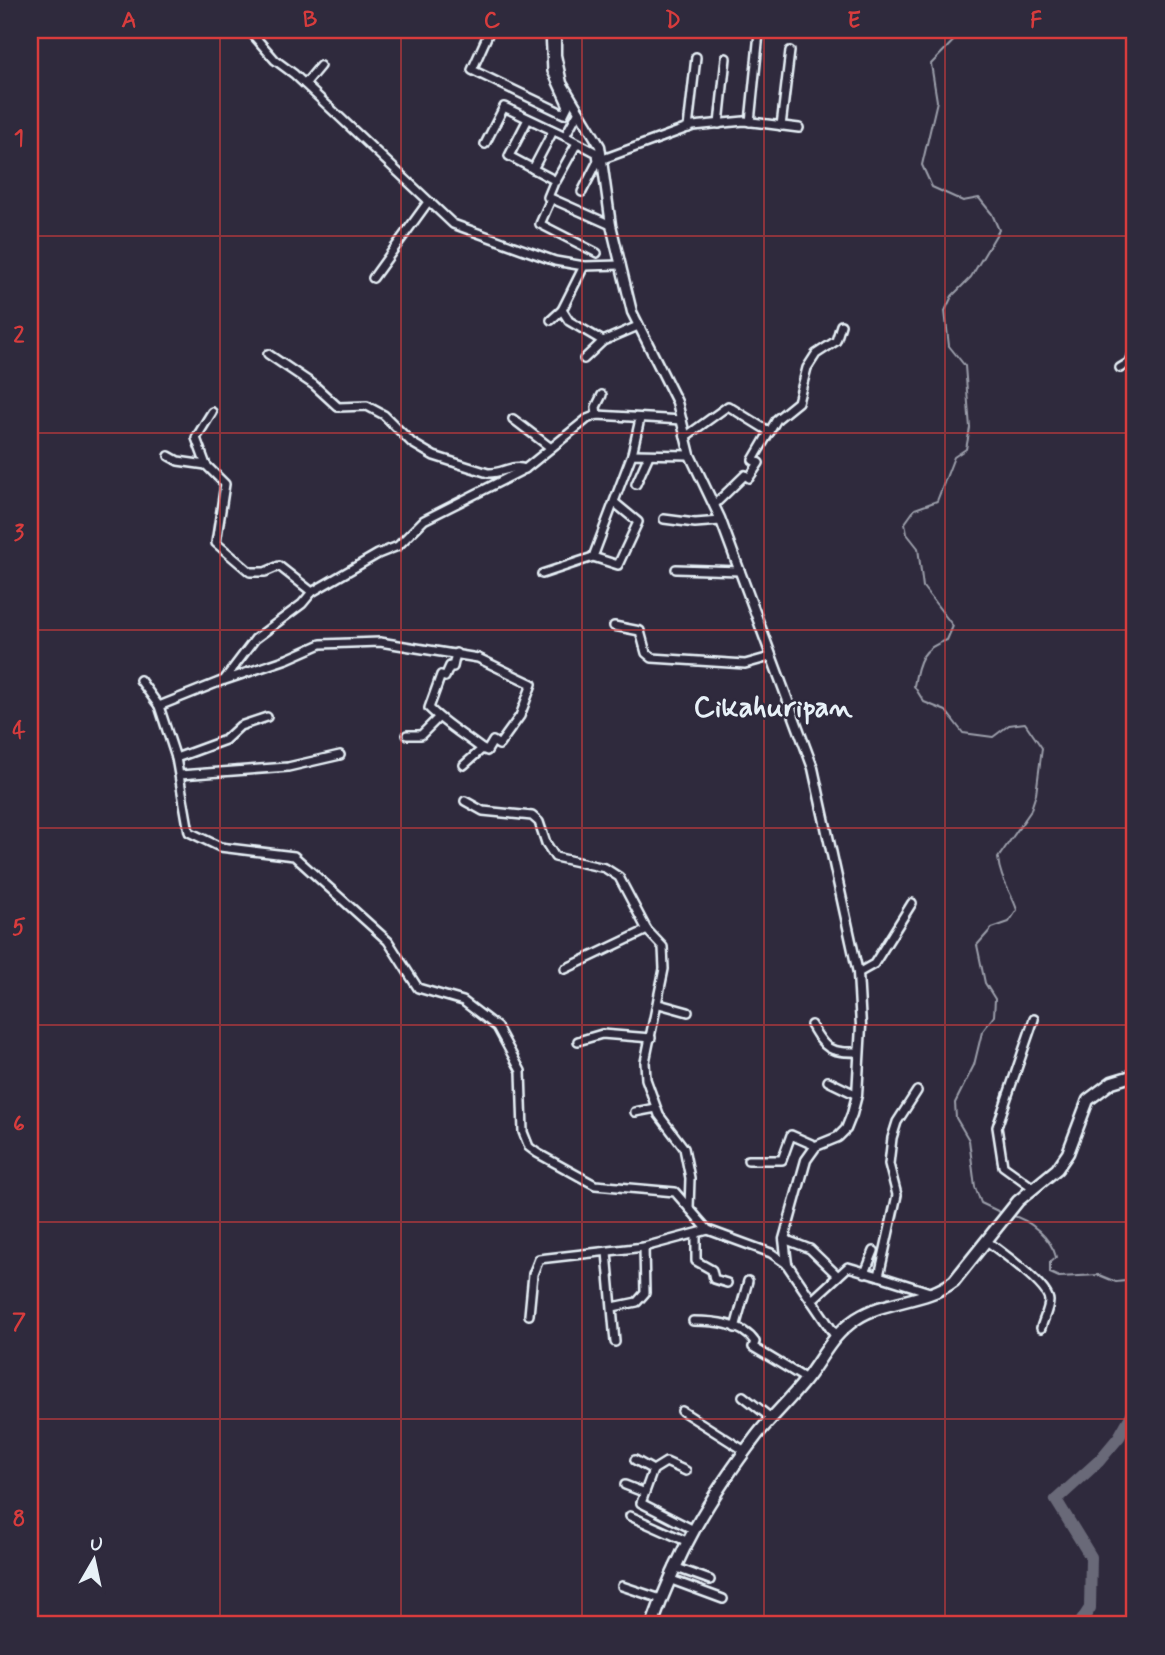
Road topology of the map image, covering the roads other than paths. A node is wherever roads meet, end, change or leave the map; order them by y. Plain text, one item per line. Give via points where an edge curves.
1 (248, 30) edge
2 (490, 30) edge
3 (550, 30) edge
4 (556, 30) edge
5 (759, 33) dead end
6 (790, 51) dead end
7 (696, 57) dead end
8 (726, 58) dead end
9 (320, 66) dead end
10 (304, 84) junction
11 (570, 103) junction
12 (579, 111) junction
13 (528, 119) junction
14 (750, 122) junction
15 (719, 124) junction
16 (781, 126) junction
17 (688, 128) junction
18 (799, 128) dead end
19 (553, 131) junction
20 (565, 136) junction
21 (577, 143) junction
22 (485, 144) dead end
23 (603, 159) junction
24 (533, 170) junction
25 (553, 185) dead end
26 (582, 192) dead end
27 (551, 199) junction
28 (428, 202) junction
29 (611, 225) junction
30 (597, 253) dead end
31 (621, 265) junction
32 (584, 266) junction
33 (373, 278) dead end
34 (562, 310) junction
35 (551, 320) dead end
36 (841, 325) dead end
37 (638, 326) junction
38 (603, 341) junction
39 (1135, 349) edge
40 (268, 354) dead end
41 (584, 359) dead end
42 (1120, 368) dead end
43 (602, 395) dead end
44 (212, 412) dead end
45 (597, 415) junction
46 (513, 419) dead end
47 (640, 419) junction
48 (682, 420) junction
49 (770, 432) junction
50 (685, 437) junction
51 (551, 448) junction
52 (632, 454) junction
53 (649, 455) junction
54 (690, 455) junction
55 (169, 456) dead end
56 (206, 465) junction
57 (525, 469) junction
58 (636, 484) dead end
59 (615, 503) junction
60 (714, 505) junction
61 (664, 519) dead end
62 (721, 521) junction
63 (593, 557) junction
64 (676, 569) dead end
65 (740, 571) junction
66 (542, 574) dead end
67 (312, 592) junction
68 (614, 626) dead end
69 (456, 653) junction
70 (770, 657) junction
71 (140, 680) dead end
72 (224, 680) junction
73 (159, 706) junction
74 (267, 717) dead end
75 (439, 718) junction
76 (407, 735) dead end
77 (482, 749) junction
78 (340, 755) dead end
79 (176, 758) junction
80 (464, 765) dead end
81 (180, 775) junction
82 (465, 801) dead end
83 (912, 903) dead end
84 (647, 930) junction
85 (565, 969) dead end
86 (858, 973) junction
87 (659, 1004) junction
88 (688, 1012) dead end
89 (1034, 1018) dead end
90 (811, 1024) dead end
91 (651, 1038) junction
92 (578, 1041) dead end
93 (858, 1052) junction
94 (1135, 1075) edge
95 (828, 1081) dead end
96 (917, 1091) dead end
97 (857, 1095) junction
98 (656, 1108) junction
99 (635, 1112) dead end
100 (820, 1144) junction
101 (748, 1160) dead end
102 (1032, 1187) junction
103 (689, 1209) junction
104 (708, 1230) junction
105 (696, 1234) junction
106 (784, 1239) junction
107 (988, 1242) junction
108 (644, 1247) junction
109 (874, 1251) dead end
110 (607, 1252) junction
111 (787, 1264) junction
112 (865, 1273) junction
113 (838, 1276) junction
114 (879, 1276) junction
115 (748, 1281) dead end
116 (727, 1283) dead end
117 (933, 1293) junction
118 (811, 1301) junction
119 (613, 1307) junction
120 (530, 1315) dead end
121 (693, 1321) dead end
122 (735, 1328) junction
123 (1041, 1328) dead end
124 (835, 1335) junction
125 (615, 1342) dead end
126 (806, 1379) junction
127 (743, 1396) dead end
128 (682, 1411) dead end
129 (771, 1418) junction
130 (745, 1451) junction
131 (635, 1460) dead end
132 (653, 1470) junction
133 (686, 1471) dead end
134 (625, 1485) dead end
135 (643, 1492) junction
136 (630, 1516) dead end
137 (692, 1529) junction
138 (686, 1541) junction
139 (673, 1566) junction
140 (669, 1578) junction
141 (710, 1580) dead end
142 (622, 1586) dead end
143 (661, 1599) junction
144 (723, 1599) dead end
145 (30, 1615) edge
146 (37, 1625) edge
147 (653, 1625) edge

1 - 10 street
2 - 11 street via 472,70 564,114
3 - 11 street via 552,71
4 - 11 street via 558,68
5 - 14 street
6 - 16 street
7 - 17 street
8 - 15 street
9 - 10 street
10 - 28 street
11 - 12 street
12 - 20 street
12 - 23 street via 595,133
13 - 19 street
13 - 22 street via 504,107
13 - 24 street via 509,156
14 - 15 street
14 - 16 street
15 - 17 street
16 - 18 street
17 - 23 street
19 - 20 street
19 - 24 street
20 - 21 street
21 - 24 street via 556,181
21 - 26 street via 597,153 598,161
23 - 29 street
25 - 27 street
27 - 29 street
27 - 30 street via 540,224
28 - 32 street via 453,224 475,234
28 - 33 street
29 - 31 street
31 - 32 street
31 - 37 street
32 - 34 street
34 - 35 street
34 - 38 street via 569,321
36 - 49 street via 836,341 816,354 807,368 797,402
37 - 38 street
37 - 48 street via 672,389
38 - 41 street
39 - 42 street via 1130,362
40 - 57 street via 338,407 359,404 384,415 434,457 488,473
43 - 45 street
44 - 56 street via 195,438
45 - 47 street
45 - 51 street
46 - 51 street
47 - 48 street
47 - 52 street
48 - 50 street
49 - 50 street via 728,406
49 - 60 street via 753,460 759,463 749,478 745,475
50 - 54 street
51 - 57 street
52 - 53 street
52 - 59 street
53 - 54 street
53 - 58 street
54 - 60 street
55 - 56 street
56 - 67 street via 225,484 216,543 250,572 279,566
57 - 67 street via 424,520 398,546
59 - 63 street
59 - 63 street via 636,519 637,526 621,565
60 - 62 street
61 - 62 street
62 - 65 street
63 - 66 street
64 - 65 street
65 - 70 street
67 - 72 street via 256,639
68 - 70 street via 640,631 647,656 652,658 745,664
69 - 72 street via 380,642 332,642
69 - 75 street via 429,708
69 - 77 street via 478,658 532,684 513,726 499,744 493,741 486,751
70 - 86 street via 818,784
71 - 73 street
72 - 73 street
73 - 79 street
74 - 79 street via 240,726 225,740
75 - 76 street via 421,734
75 - 77 street
77 - 80 street
78 - 81 street via 288,767
79 - 81 street
81 - 103 street via 189,832 220,847 294,856 388,941 418,988 463,1002 497,1027 521,1071 523,1132 529,1147 595,1185 673,1191
82 - 84 street via 483,811 532,817 539,822 555,857 613,872 628,890
83 - 86 street via 874,964
84 - 85 street
84 - 87 street via 665,954
86 - 93 street
87 - 88 street
87 - 91 street
89 - 102 street via 997,1127 1003,1166
90 - 93 street via 821,1043 834,1052
91 - 92 street via 602,1034
91 - 98 street via 646,1071
93 - 97 street
94 - 102 main road via 1093,1093 1068,1153
95 - 97 street
96 - 114 street via 892,1138 889,1164 897,1195
97 - 100 street via 846,1129
98 - 99 street
98 - 103 street via 684,1148 691,1178
100 - 101 street via 791,1135 782,1160
100 - 106 street via 806,1160
102 - 107 main road
103 - 104 street
104 - 105 street
104 - 111 street via 771,1253
105 - 108 street
105 - 116 street via 696,1261 712,1270 714,1279
106 - 111 street
106 - 113 street via 810,1249
107 - 117 main road via 954,1282
107 - 123 street via 1047,1294 1049,1304
108 - 110 street
108 - 119 street via 645,1293 637,1302
109 - 112 street
110 - 119 street
110 - 120 street via 535,1262
111 - 118 street
112 - 113 street via 848,1267
112 - 114 street
113 - 118 street
114 - 117 street
115 - 122 street
117 - 124 main road via 876,1309
118 - 124 street
119 - 125 street
121 - 122 street
122 - 126 street via 750,1335 753,1347
124 - 126 main road
126 - 129 main road
127 - 129 street
128 - 130 street
129 - 130 main road
130 - 137 main road
131 - 132 street
132 - 133 street via 666,1462
132 - 135 street
134 - 135 street
135 - 137 street via 645,1507
136 - 138 street
137 - 138 main road
138 - 139 main road
139 - 140 main road
139 - 141 street
140 - 143 main road
140 - 144 street
142 - 143 street
143 - 147 main road
145 - 146 street

